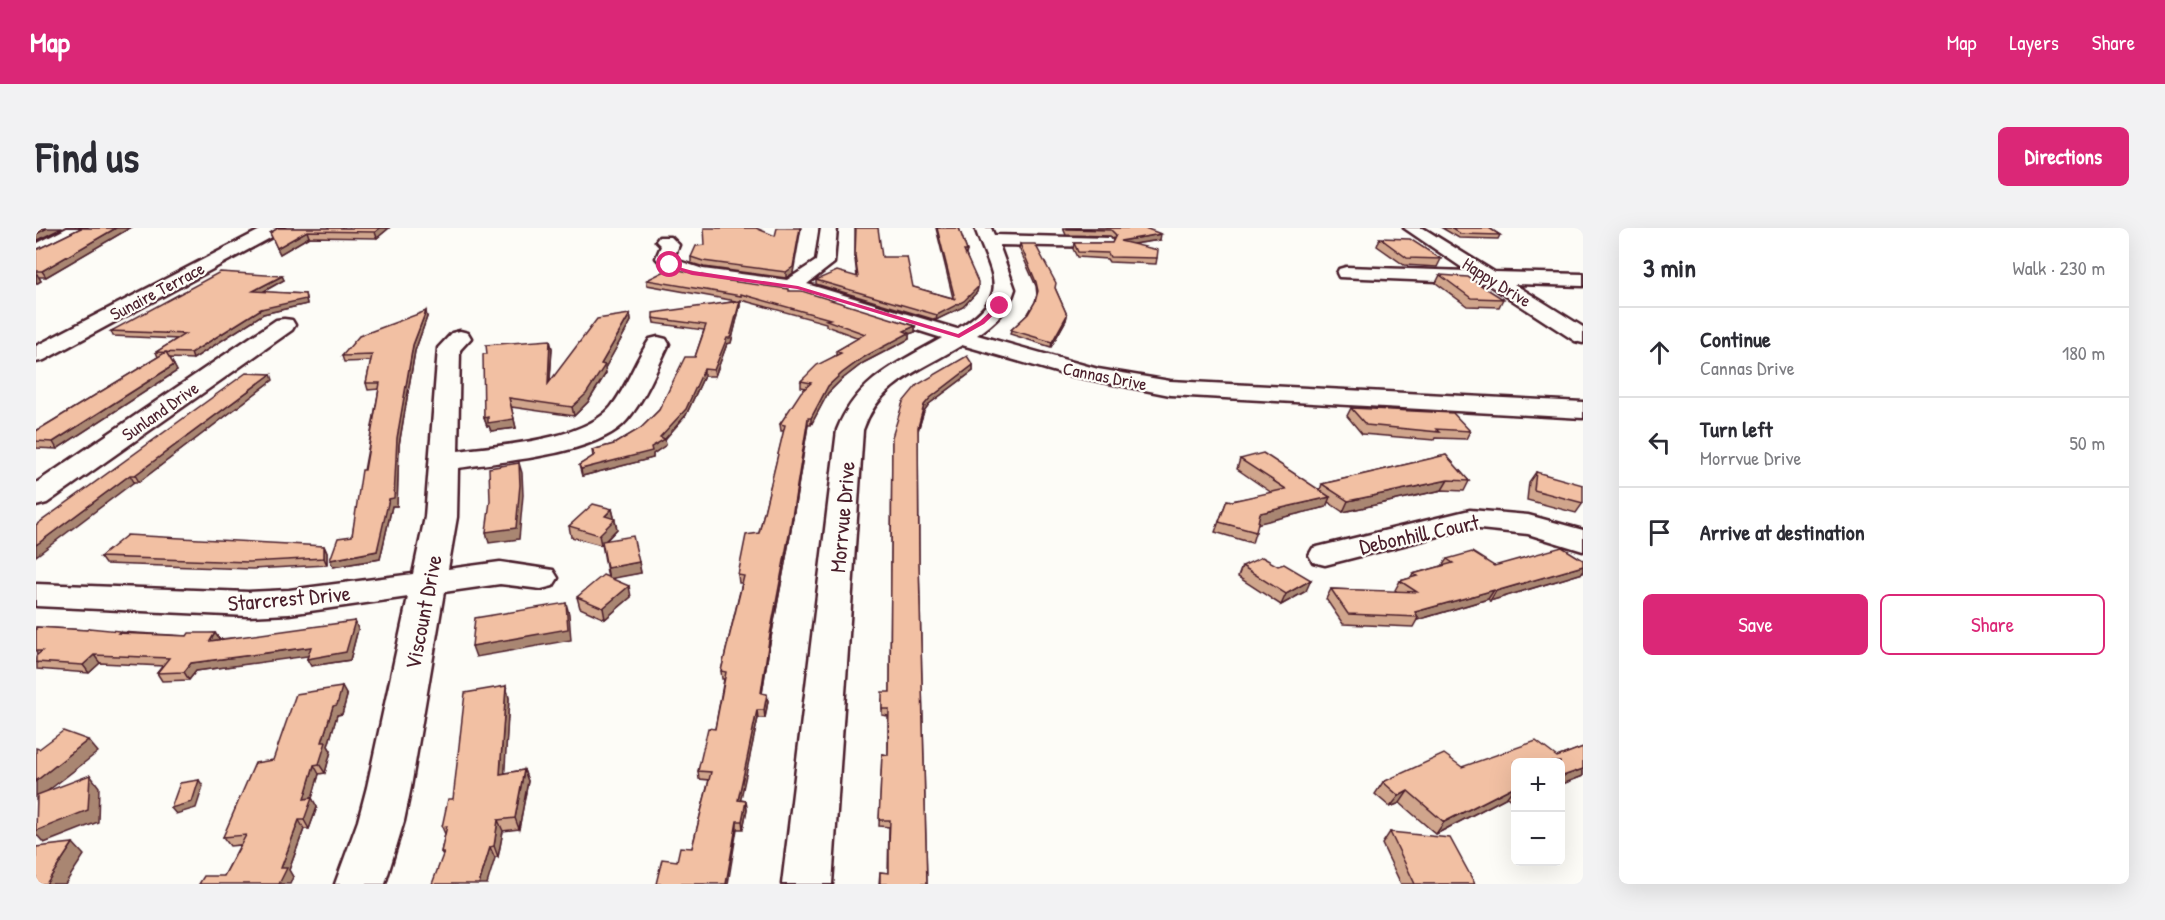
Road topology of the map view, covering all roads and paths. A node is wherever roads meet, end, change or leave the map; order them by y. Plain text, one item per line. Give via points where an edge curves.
1 (79, 228) edge
2 (277, 228) edge
3 (829, 228) edge
4 (1412, 228) edge
5 (985, 234) edge
6 (665, 241) dead end
7 (1104, 242) edge
8 (36, 251) edge
9 (1346, 273) dead end
10 (1490, 277) junction
11 (1583, 280) edge
12 (791, 286) junction
13 (284, 325) dead end
14 (959, 336) junction
15 (1583, 336) edge
16 (460, 338) dead end
17 (658, 344) dead end
18 (36, 355) edge
19 (1583, 410) edge
20 (444, 462) junction
21 (36, 497) edge
22 (1583, 541) edge
23 (1325, 555) dead end
24 (541, 578) dead end
25 (429, 583) junction
26 (36, 595) edge
27 (360, 884) edge
28 (807, 884) edge

1 - 8 street
2 - 18 street, Sunaire Terrace
3 - 12 street via 825,263
4 - 10 street, Happy Drive
5 - 7 street
5 - 14 street, Morrvue Drive via 1003,280 1004,297 993,314
6 - 12 street, Cannas Drive via 670,245 665,258 679,269
9 - 10 street
10 - 11 street
10 - 15 street, Happy Drive
12 - 14 street, Cannas Drive
13 - 21 street, Sunland Drive
14 - 19 street, Cannas Drive via 1077,372 1138,384
14 - 28 street, Morrvue Drive via 877,387 856,414 850,430
16 - 20 street, Viscount Drive via 449,348
17 - 20 street via 620,413 602,428 556,444
20 - 25 street, Viscount Drive via 441,517
22 - 23 street, Debonhill Court via 1534,525 1470,519
24 - 25 street, Starcrest Drive via 500,573
25 - 26 street, Starcrest Drive via 248,604
25 - 27 street, Viscount Drive via 389,787

